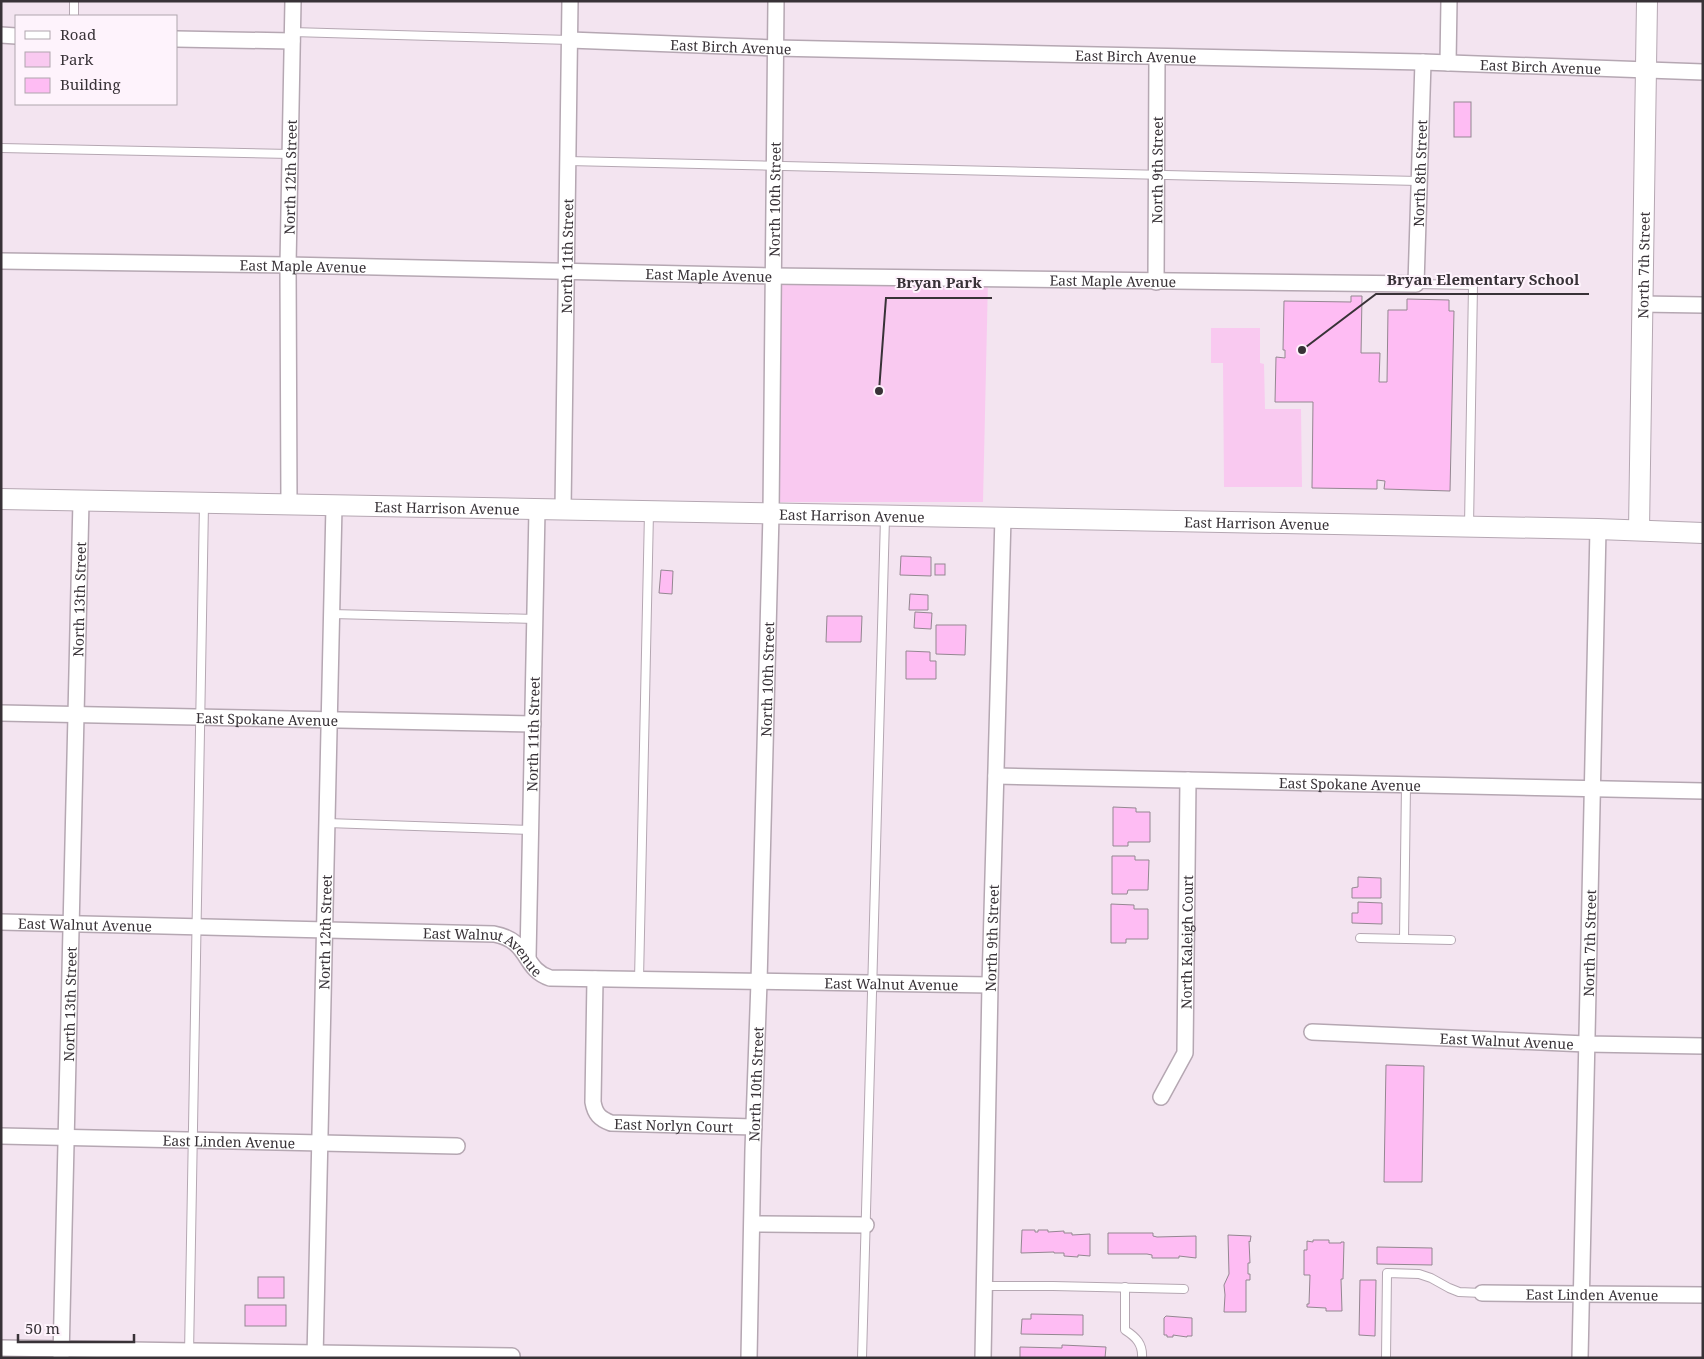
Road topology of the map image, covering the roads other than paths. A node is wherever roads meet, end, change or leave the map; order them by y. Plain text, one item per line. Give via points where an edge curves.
1 (74, 1) edge
2 (293, 1) edge
3 (570, 1) edge
4 (776, 1) edge
5 (1449, 1) edge
6 (1647, 1) edge
7 (74, 15) edge
8 (1, 36) edge
9 (15, 36) edge
10 (292, 36) junction
11 (178, 39) edge
12 (570, 40) junction
13 (775, 48) junction
14 (1157, 57) junction
15 (1423, 62) junction
16 (1448, 63) junction
17 (1647, 70) junction
18 (1703, 72) edge
19 (1, 148) edge
20 (290, 154) junction
21 (568, 161) junction
22 (774, 166) junction
23 (1157, 175) junction
24 (1418, 181) junction
25 (1, 261) edge
26 (288, 265) junction
27 (566, 271) junction
28 (772, 276) junction
29 (1156, 282) junction
30 (1416, 284) junction
31 (1641, 304) junction
32 (1703, 305) edge
33 (1, 500) edge
34 (81, 501) junction
35 (204, 504) junction
36 (289, 505) junction
37 (334, 506) junction
38 (538, 510) junction
39 (563, 510) junction
40 (649, 512) junction
41 (770, 514) junction
42 (885, 516) junction
43 (1003, 518) junction
44 (1469, 527) junction
45 (1598, 529) junction
46 (1639, 530) junction
47 (1703, 533) edge
48 (332, 614) junction
49 (535, 620) junction
50 (1, 713) edge
51 (75, 714) junction
52 (201, 717) junction
53 (330, 720) junction
54 (533, 724) junction
55 (996, 776) junction
56 (1188, 780) junction
57 (1406, 785) junction
58 (1592, 789) junction
59 (1703, 791) edge
60 (328, 823) junction
61 (531, 830) junction
62 (1, 922) edge
63 (70, 924) junction
64 (196, 927) junction
65 (325, 931) junction
66 (1360, 938) dead end
67 (1404, 938) junction
68 (1451, 940) dead end
69 (528, 958) junction
70 (595, 979) junction
71 (639, 980) junction
72 (759, 982) junction
73 (872, 984) junction
74 (990, 986) junction
75 (1312, 1032) dead end
76 (1586, 1044) junction
77 (1703, 1046) edge
78 (1161, 1097) dead end
79 (754, 1127) junction
80 (1, 1136) edge
81 (65, 1137) junction
82 (194, 1140) junction
83 (320, 1143) junction
84 (457, 1146) dead end
85 (753, 1224) junction
86 (866, 1225) junction
87 (985, 1286) junction
88 (1126, 1288) junction
89 (1184, 1289) dead end
90 (1482, 1293) joint
91 (1581, 1294) junction
92 (1703, 1296) edge
93 (1, 1348) edge
94 (61, 1353) edge
95 (189, 1355) edge
96 (315, 1356) edge
97 (512, 1356) dead end
98 (749, 1358) edge
99 (862, 1358) edge
100 (984, 1358) edge
101 (1142, 1358) edge
102 (1386, 1358) edge
103 (1580, 1358) edge

1 - 7 lane
2 - 10 street, North 12th Street
3 - 12 street, North 11th Street
4 - 13 street, North 10th Street
5 - 16 street
6 - 17 street, North 7th Street
8 - 9 street
10 - 11 street
10 - 12 lane
10 - 20 street, North 12th Street
12 - 13 street, East Birch Avenue
12 - 21 street, North 11th Street
13 - 14 street, East Birch Avenue
13 - 22 street, North 10th Street
14 - 15 street, East Birch Avenue
14 - 23 street, North 9th Street
15 - 16 street, East Birch Avenue
15 - 24 street, North 8th Street
16 - 17 street, East Birch Avenue
17 - 18 street, East Birch Avenue
17 - 31 street, North 7th Street
19 - 20 lane
20 - 26 street, North 12th Street
21 - 22 lane
21 - 27 street, North 11th Street
22 - 23 lane
22 - 28 street, North 10th Street
23 - 24 lane
23 - 29 street, North 9th Street
24 - 30 street, North 8th Street
25 - 26 street, East Maple Avenue
26 - 27 street, East Maple Avenue
26 - 36 street, North 12th Street
27 - 28 street, East Maple Avenue
27 - 39 street, North 11th Street
28 - 29 street, East Maple Avenue
28 - 41 street, North 10th Street
29 - 30 street, East Maple Avenue
30 - 44 lane via 1473,285
31 - 32 street
31 - 46 street, North 7th Street
33 - 34 street, East Harrison Avenue
34 - 35 street, East Harrison Avenue
34 - 51 street, North 13th Street
35 - 36 street, East Harrison Avenue
35 - 52 lane
36 - 37 street, East Harrison Avenue
37 - 38 street, East Harrison Avenue
37 - 48 street, North 12th Street
38 - 39 street, East Harrison Avenue
38 - 49 street, North 11th Street
39 - 40 street, East Harrison Avenue
40 - 41 street, East Harrison Avenue
40 - 71 lane
41 - 42 street, East Harrison Avenue
41 - 72 street, North 10th Street
42 - 43 street, East Harrison Avenue
42 - 73 lane
43 - 44 street, East Harrison Avenue
43 - 55 street, North 9th Street
44 - 45 street, East Harrison Avenue
45 - 46 street, East Harrison Avenue
45 - 58 street, North 7th Street
46 - 47 street, East Harrison Avenue
48 - 49 lane
48 - 53 street, North 12th Street
49 - 54 street, North 11th Street
50 - 51 street, East Spokane Avenue
51 - 52 street, East Spokane Avenue
51 - 63 street, North 13th Street
52 - 53 street, East Spokane Avenue
52 - 64 lane
53 - 54 street, East Spokane Avenue
53 - 60 street, North 12th Street
54 - 61 street, North 11th Street
55 - 56 street, East Spokane Avenue
55 - 74 street, North 9th Street
56 - 57 street, East Spokane Avenue
56 - 78 street, North Kaleigh Court via 1185,1054
57 - 58 street, East Spokane Avenue
57 - 67 lane
58 - 59 street, East Spokane Avenue
58 - 76 street, North 7th Street
60 - 61 lane
60 - 65 street, North 12th Street
61 - 69 street, North 11th Street
62 - 63 street, East Walnut Avenue
63 - 64 street, East Walnut Avenue
63 - 81 street, North 13th Street
64 - 65 street, East Walnut Avenue
64 - 82 lane
65 - 69 street, East Walnut Avenue via 494,934 515,942
65 - 83 street, North 12th Street
66 - 67 lane
67 - 68 lane
69 - 70 street, East Walnut Avenue via 540,975
70 - 71 street, East Walnut Avenue
70 - 79 street, East Norlyn Court via 593,1102 602,1119 611,1123
71 - 72 street, East Walnut Avenue
72 - 73 street, East Walnut Avenue
72 - 79 street, North 10th Street
73 - 74 street, East Walnut Avenue
73 - 86 lane
74 - 87 street, North 9th Street
75 - 76 street, East Walnut Avenue
76 - 77 street, East Walnut Avenue
76 - 91 street, North 7th Street
79 - 85 street, North 10th Street
80 - 81 street, East Linden Avenue
81 - 82 street, East Linden Avenue
81 - 94 street, North 13th Street
82 - 83 street, East Linden Avenue
82 - 95 lane
83 - 84 street, East Linden Avenue
83 - 96 street, North 12th Street
85 - 86 street
85 - 98 street, North 10th Street
86 - 99 lane
87 - 88 lane
87 - 100 street, North 9th Street
88 - 89 lane
88 - 101 lane via 1125,1330 1142,1348
90 - 91 street, East Linden Avenue
90 - 102 lane via 1459,1292 1419,1274 1387,1273
91 - 92 street, East Linden Avenue
91 - 103 street, North 7th Street
93 - 94 street
94 - 95 street
95 - 96 street
96 - 97 street

